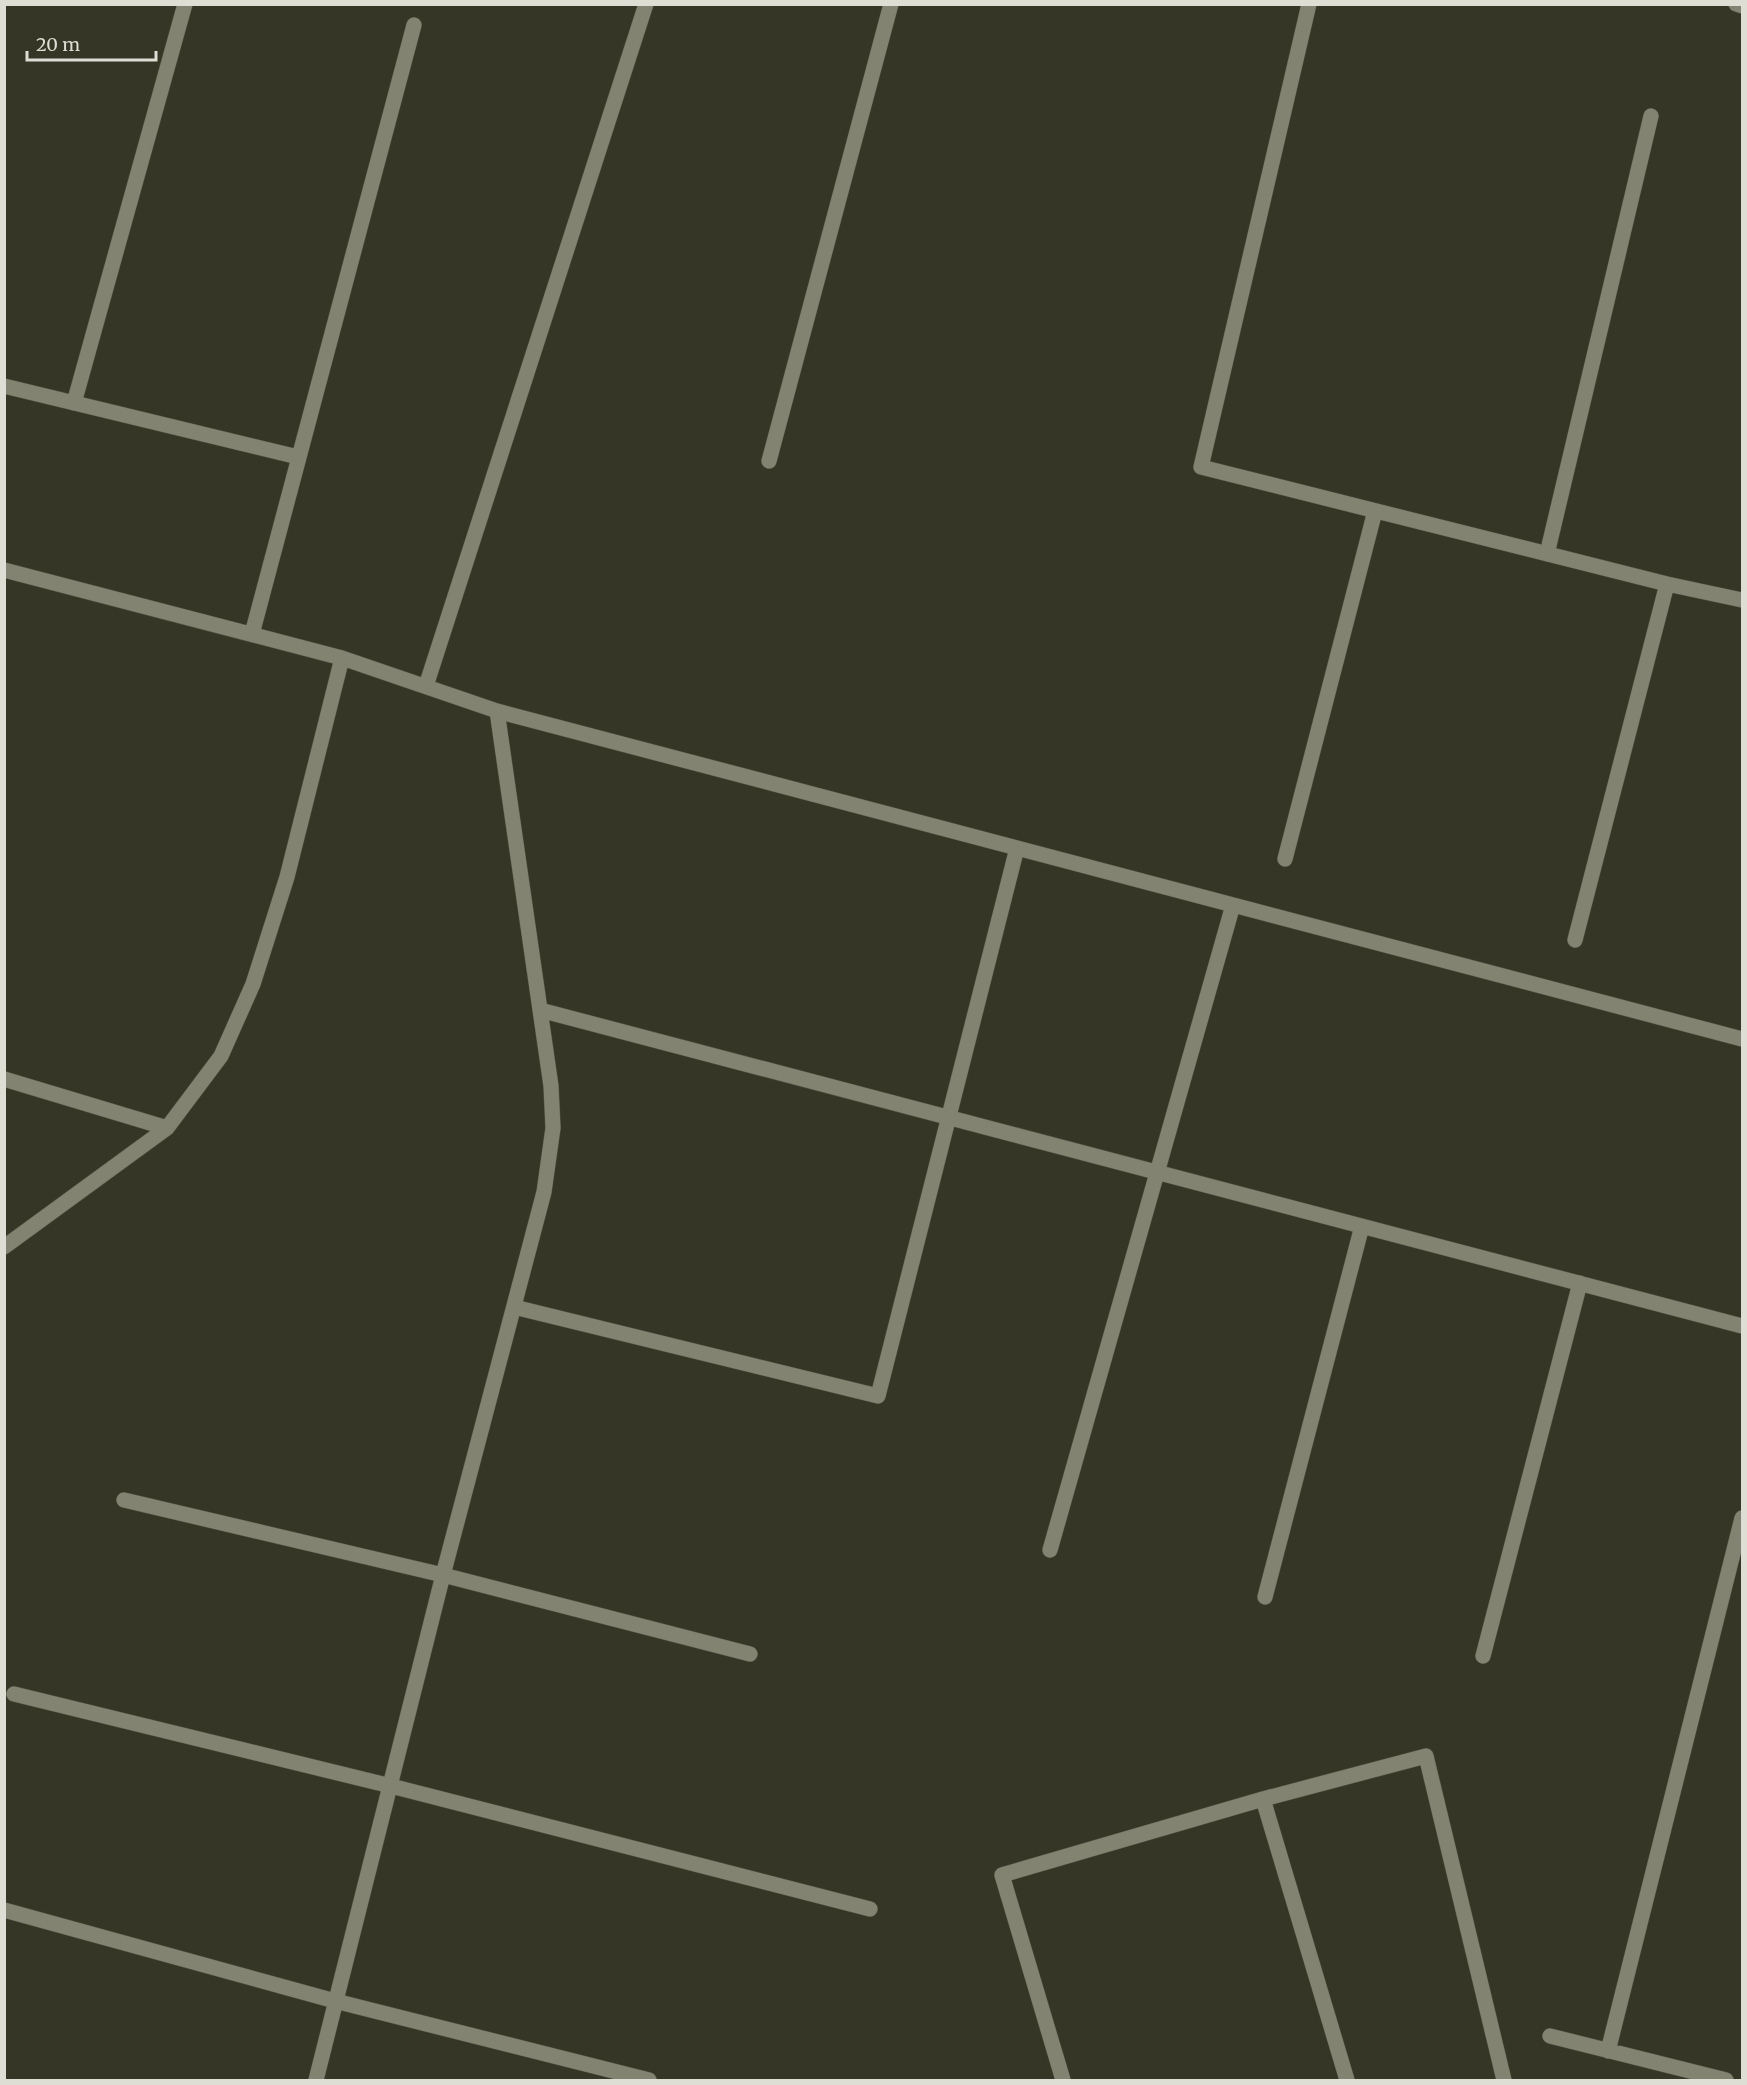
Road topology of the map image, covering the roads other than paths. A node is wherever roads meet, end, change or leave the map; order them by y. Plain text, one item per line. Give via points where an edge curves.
1 (186, 4) edge
2 (646, 4) edge
3 (891, 4) edge
4 (1309, 4) edge
5 (1736, 4) edge
6 (1743, 6) edge
7 (414, 25) dead end
8 (1651, 116) dead end
9 (4, 386) edge
10 (74, 403) junction
11 (298, 457) junction
12 (769, 460) dead end
13 (1375, 511) junction
14 (1547, 554) junction
15 (4, 570) edge
16 (1667, 584) junction
17 (1743, 600) edge
18 (252, 634) junction
19 (342, 658) junction
20 (426, 686) junction
21 (497, 711) junction
22 (1017, 848) junction
23 (1285, 859) dead end
24 (1233, 905) junction
25 (1575, 940) dead end
26 (540, 1010) junction
27 (1743, 1039) edge
28 (4, 1079) edge
29 (949, 1117) junction
30 (167, 1128) junction
31 (1157, 1172) junction
32 (1362, 1226) junction
33 (4, 1246) edge
34 (1580, 1283) junction
35 (514, 1307) junction
36 (1743, 1326) edge
37 (124, 1500) dead end
38 (1743, 1518) edge
39 (1050, 1550) dead end
40 (443, 1575) junction
41 (1265, 1597) dead end
42 (750, 1653) dead end
43 (1483, 1656) dead end
44 (14, 1694) dead end
45 (391, 1786) junction
46 (1263, 1799) junction
47 (870, 1909) dead end
48 (4, 1910) edge
49 (335, 2001) junction
50 (1550, 2036) dead end
51 (1608, 2051) junction
52 (315, 2080) edge
53 (649, 2080) edge
54 (1063, 2080) edge
55 (1347, 2080) edge
56 (1504, 2080) edge
57 (1726, 2080) edge

1 - 10 street
2 - 20 street
3 - 12 street
4 - 13 street via 1201,467
5 - 6 street
7 - 11 street
8 - 14 street
9 - 10 street
10 - 11 street
11 - 18 street
13 - 14 street
13 - 23 street
14 - 16 street
15 - 18 street
16 - 17 street
16 - 25 street
18 - 19 street
19 - 20 street
19 - 30 street via 287,877 253,984 221,1056
20 - 21 street
21 - 22 street
21 - 26 street
22 - 24 street
22 - 29 street
24 - 27 street
24 - 31 street
26 - 29 street
26 - 35 street via 553,1128 544,1192
28 - 30 street
29 - 31 street
29 - 35 street via 878,1396
30 - 33 street
31 - 32 street
31 - 39 street
32 - 34 street
32 - 41 street
34 - 36 street
34 - 43 street
35 - 40 street
37 - 40 street
38 - 51 street
40 - 42 street
40 - 45 street
44 - 45 street
45 - 47 street
45 - 49 street
46 - 54 street via 1002,1875
46 - 55 street
46 - 56 street via 1426,1756
48 - 49 street
49 - 52 street
49 - 53 street
50 - 51 street
51 - 57 street

